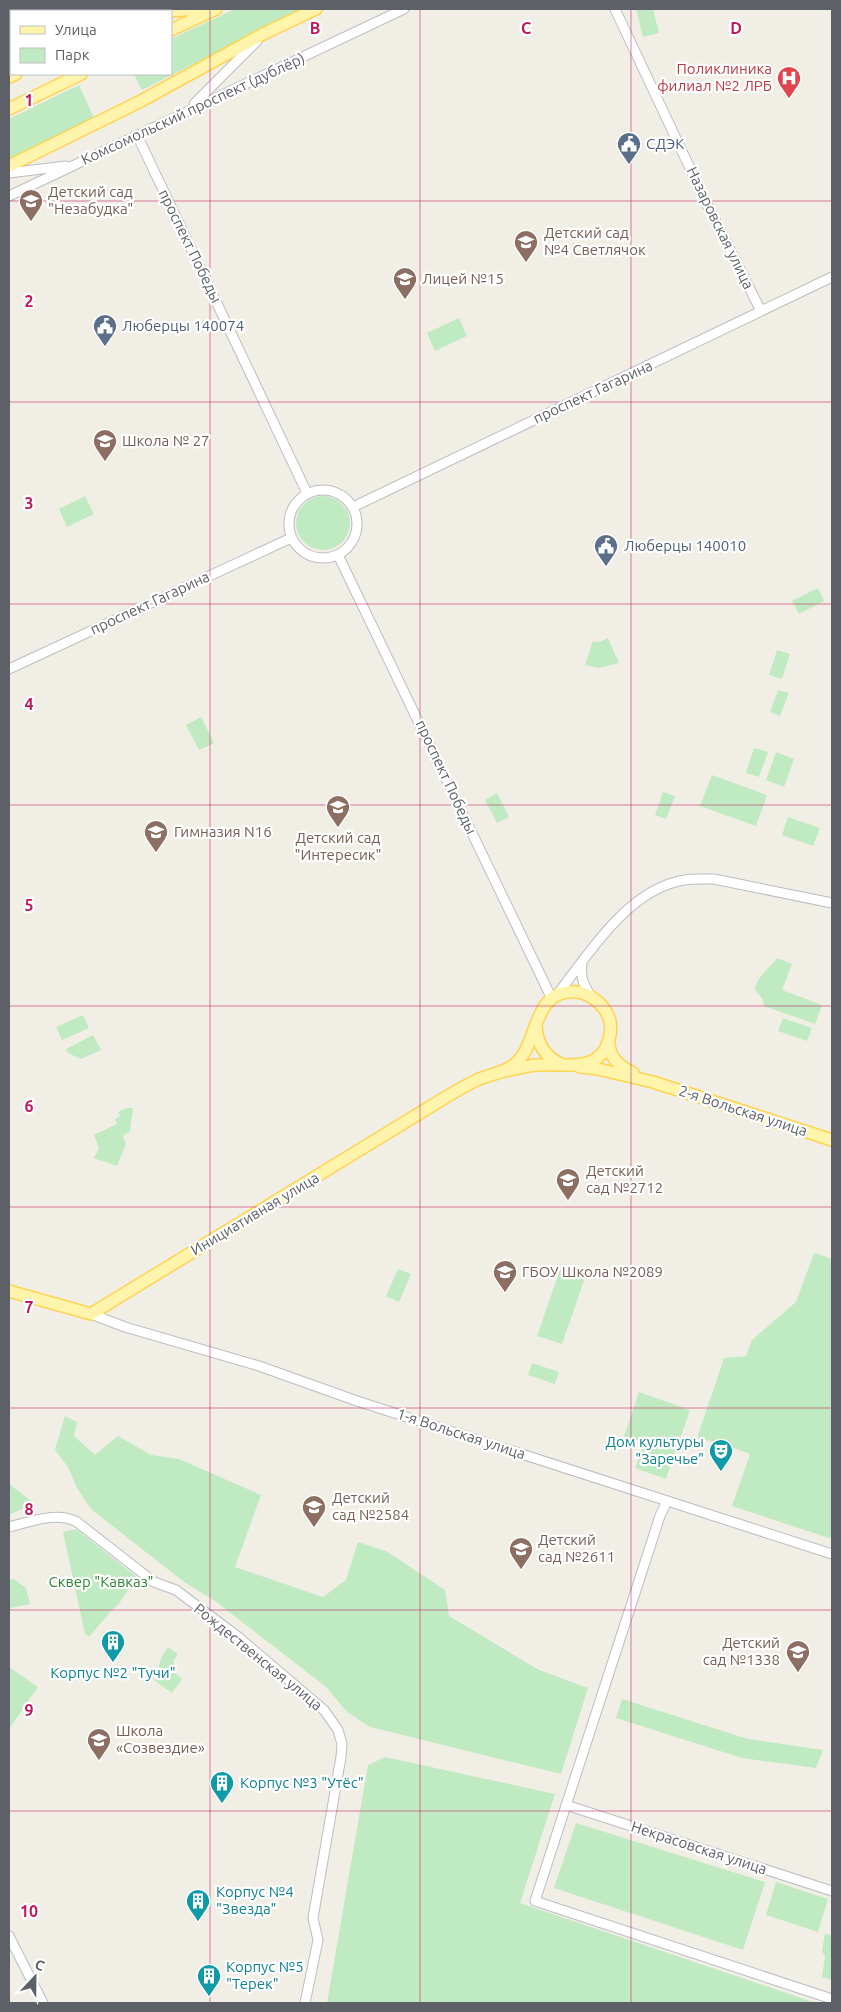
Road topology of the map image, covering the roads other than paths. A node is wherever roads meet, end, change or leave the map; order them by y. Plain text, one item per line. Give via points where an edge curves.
1 (199, 9) edge
2 (216, 9) edge
3 (316, 9) edge
4 (404, 9) edge
5 (615, 9) edge
6 (172, 11) edge
7 (172, 30) edge
8 (265, 33) junction
9 (79, 75) edge
10 (9, 109) edge
11 (184, 112) junction
12 (137, 135) junction
13 (73, 165) junction
14 (9, 166) edge
15 (9, 173) edge
16 (9, 196) edge
17 (832, 277) edge
18 (761, 312) junction
19 (307, 493) junction
20 (353, 506) junction
21 (291, 538) junction
22 (338, 555) junction
23 (9, 669) edge
24 (832, 903) edge
25 (583, 961) junction
26 (591, 997) junction
27 (554, 998) junction
28 (538, 1017) junction
29 (609, 1040) junction
30 (571, 1066) junction
31 (494, 1074) junction
32 (653, 1082) junction
33 (832, 1140) edge
34 (9, 1291) edge
35 (90, 1314) junction
36 (667, 1501) junction
37 (9, 1527) edge
38 (832, 1554) edge
39 (566, 1805) junction
40 (832, 1891) edge
41 (9, 1936) edge
42 (832, 1999) edge
43 (42, 2003) edge
44 (305, 2003) edge

1 - 6 main road
2 - 7 main road
3 - 8 main road
4 - 11 street, Комсомольский проспект (дублёр)
5 - 18 street, Назаровская улица
8 - 11 street
8 - 14 main road via 141,101
9 - 10 main road
11 - 12 street, Комсомольский проспект (дублёр)
12 - 13 street, Комсомольский проспект (дублёр)
12 - 19 street, проспект Победы
13 - 15 street
13 - 16 street, Комсомольский проспект (дублёр)
17 - 18 street, проспект Гагарина
18 - 20 street, проспект Гагарина
19 - 20 street via 333,491
19 - 21 street via 299,499 289,517
20 - 22 street via 357,517 354,539
21 - 22 street via 299,549 311,556 325,558
21 - 23 street, проспект Гагарина
22 - 27 street, проспект Победы
24 - 25 street via 714,879 674,882 639,898
25 - 26 street via 582,983
25 - 27 street
26 - 27 main road via 574,992
26 - 29 main road via 610,1020
27 - 28 main road, Инициативная улица
28 - 30 main road via 537,1034 546,1054
28 - 31 main road, Инициативная улица via 519,1060
29 - 30 main road, Инициативная улица via 602,1054 594,1060
29 - 32 main road, 2-я Вольская улица via 610,1051 617,1062
30 - 31 main road, Инициативная улица via 524,1066
30 - 32 main road, 2-я Вольская улица
31 - 35 main road, Инициативная улица via 438,1102
32 - 33 main road, 2-я Вольская улица
34 - 35 main road
35 - 36 street, 1-я Вольская улица
36 - 38 street, 1-я Вольская улица
36 - 39 street
37 - 44 street, Рождественская улица via 58,1517 77,1522 154,1582 176,1590 237,1636 324,1710 338,1730 341,1757 313,1918 318,1940
39 - 40 street, Некрасовская улица
39 - 42 street via 535,1901
41 - 43 street

